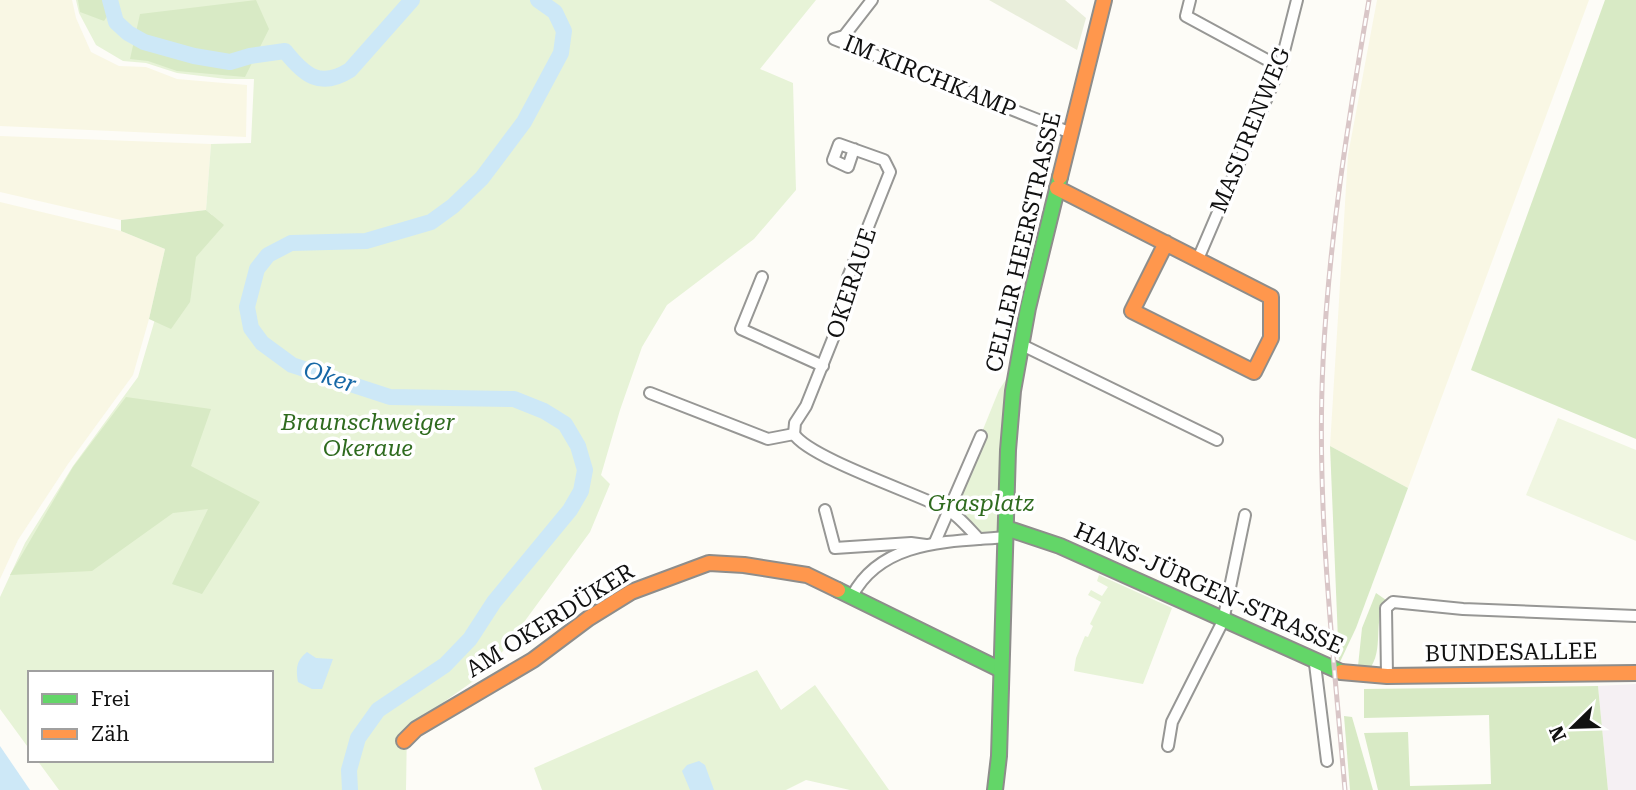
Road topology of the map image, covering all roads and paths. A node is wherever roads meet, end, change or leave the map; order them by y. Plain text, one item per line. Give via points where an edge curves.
1 (872, 0) edge
2 (1104, 0) edge
3 (1190, 0) edge
4 (1297, 0) edge
5 (1280, 67) junction
6 (1071, 133) junction
7 (855, 149) dead end
8 (1057, 188) junction
9 (1166, 243) junction
10 (1198, 259) junction
11 (762, 277) dead end
12 (1020, 344) junction
13 (823, 366) junction
14 (650, 393) dead end
15 (794, 434) junction
16 (981, 436) dead end
17 (1217, 440) dead end
18 (825, 510) dead end
19 (950, 511) junction
20 (1245, 515) dead end
21 (1006, 532) junction
22 (979, 539) junction
23 (932, 544) junction
24 (852, 596) junction
25 (1636, 616) edge
26 (1223, 621) junction
27 (1315, 664) junction
28 (1001, 670) junction
29 (1636, 673) edge
30 (1387, 676) junction
31 (404, 741) dead end
32 (1168, 746) dead end
33 (1327, 761) dead end
34 (995, 790) edge

1 - 6 street, IM KIRCHKAMP via 844,36 834,39
2 - 6 main road, CELLER HEERSTRASSE
3 - 5 street via 1186,16
4 - 5 street, MASURENWEG
5 - 10 street, MASURENWEG
6 - 8 main road, CELLER HEERSTRASSE
7 - 13 street, OKERAUE via 884,160 890,172 848,277 838,326
8 - 9 main road
8 - 12 main road, CELLER HEERSTRASSE
9 - 10 main road
9 - 10 main road via 1132,311 1254,372 1272,338 1271,297
11 - 13 street via 741,329
12 - 17 street
12 - 21 main road, CELLER HEERSTRASSE via 1009,435
13 - 15 street, OKERAUE
14 - 15 street via 768,439
15 - 19 street via 828,457
16 - 19 street
18 - 23 street via 835,548
19 - 22 street
19 - 23 street
20 - 26 street
21 - 22 street
21 - 26 main road, HANS-JÜRGEN-STRASSE via 1055,544
21 - 28 main road, CELLER HEERSTRASSE
22 - 23 street
23 - 24 street via 878,564
24 - 28 main road, AM OKERDÜKER
24 - 31 main road, AM OKERDÜKER via 807,575 725,563 697,566 631,592
25 - 30 street via 1393,602 1386,608
26 - 27 main road, HANS-JÜRGEN-STRASSE
26 - 32 street via 1171,722
27 - 30 main road, HANS-JÜRGEN-STRASSE via 1343,673
27 - 33 street
28 - 34 main road, CELLER HEERSTRASSE
29 - 30 main road, BUNDESALLEE

